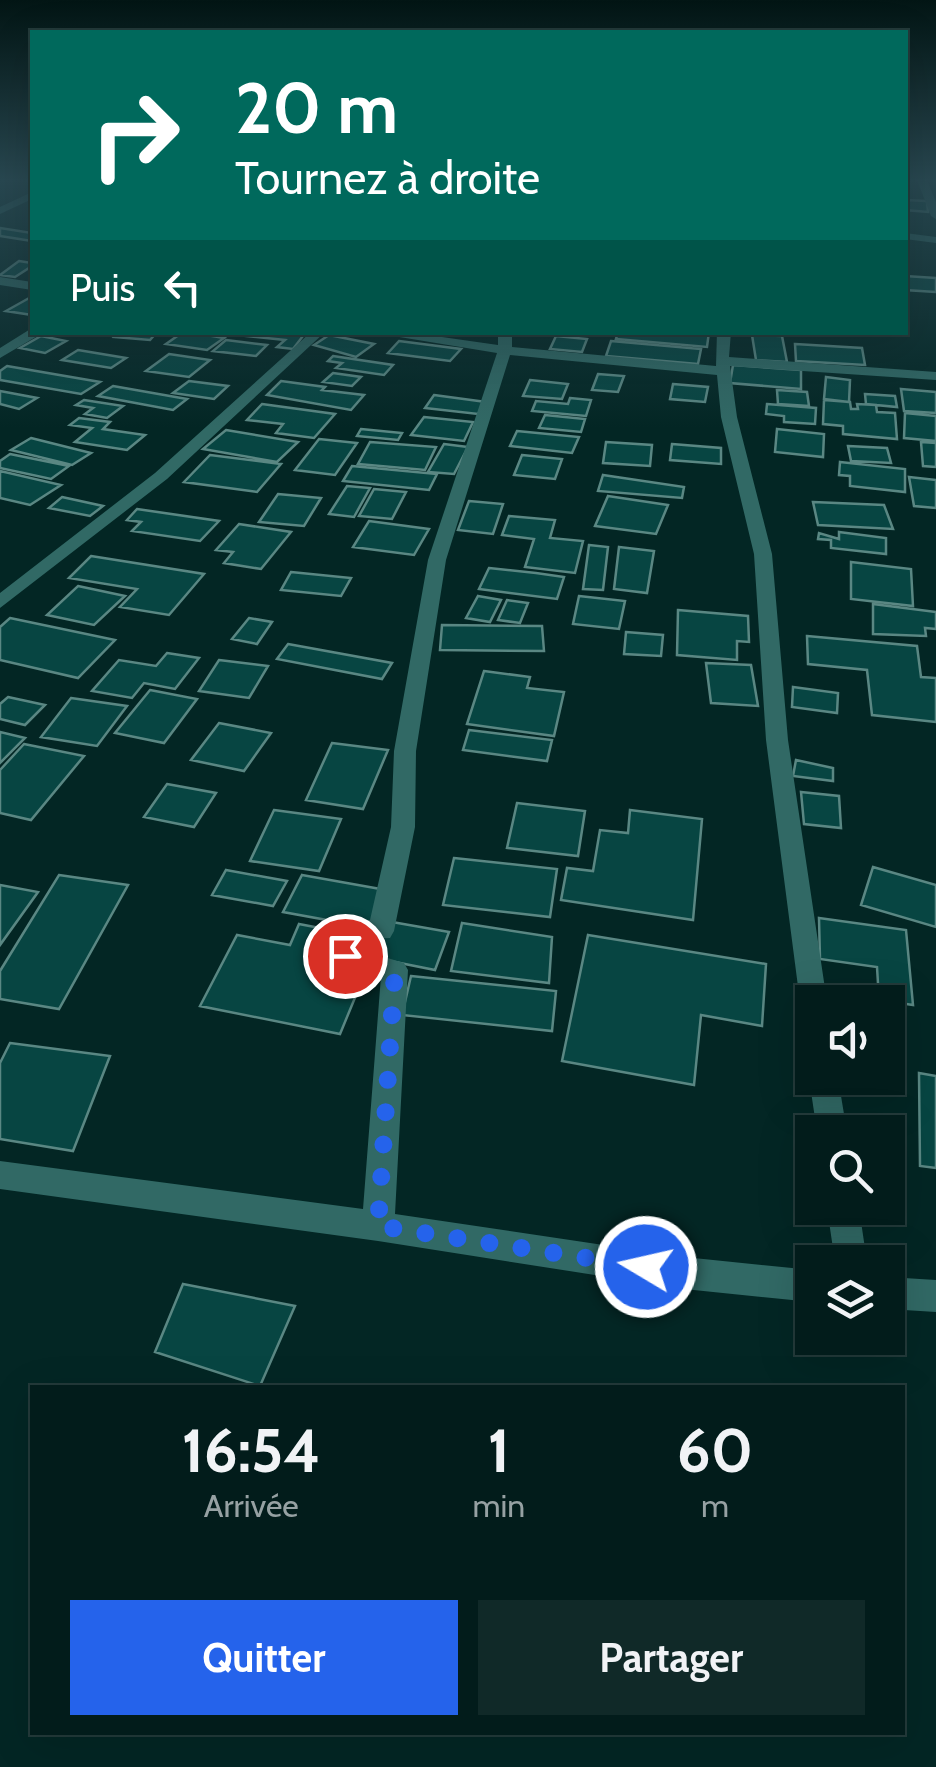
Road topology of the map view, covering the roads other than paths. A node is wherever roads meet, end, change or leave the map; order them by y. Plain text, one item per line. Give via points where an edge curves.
1 (0, 280) edge
2 (30, 286) edge
3 (30, 335) edge
4 (316, 335) edge
5 (418, 335) edge
6 (724, 335) edge
7 (505, 341) edge
8 (0, 354) edge
9 (724, 366) junction
10 (936, 376) edge
11 (0, 602) edge
12 (812, 985) edge
13 (0, 1175) edge
14 (378, 1226) junction
15 (795, 1284) edge
16 (905, 1294) edge
17 (936, 1296) edge

1 - 2 street
3 - 8 street
4 - 11 street via 161,476
5 - 7 street
6 - 9 street
7 - 9 street via 564,359
7 - 14 street via 438,560 405,752 403,827 382,931 357,928 345,956 395,970
9 - 10 street
9 - 12 street via 763,554 777,740
13 - 14 street
14 - 15 street
16 - 17 street

